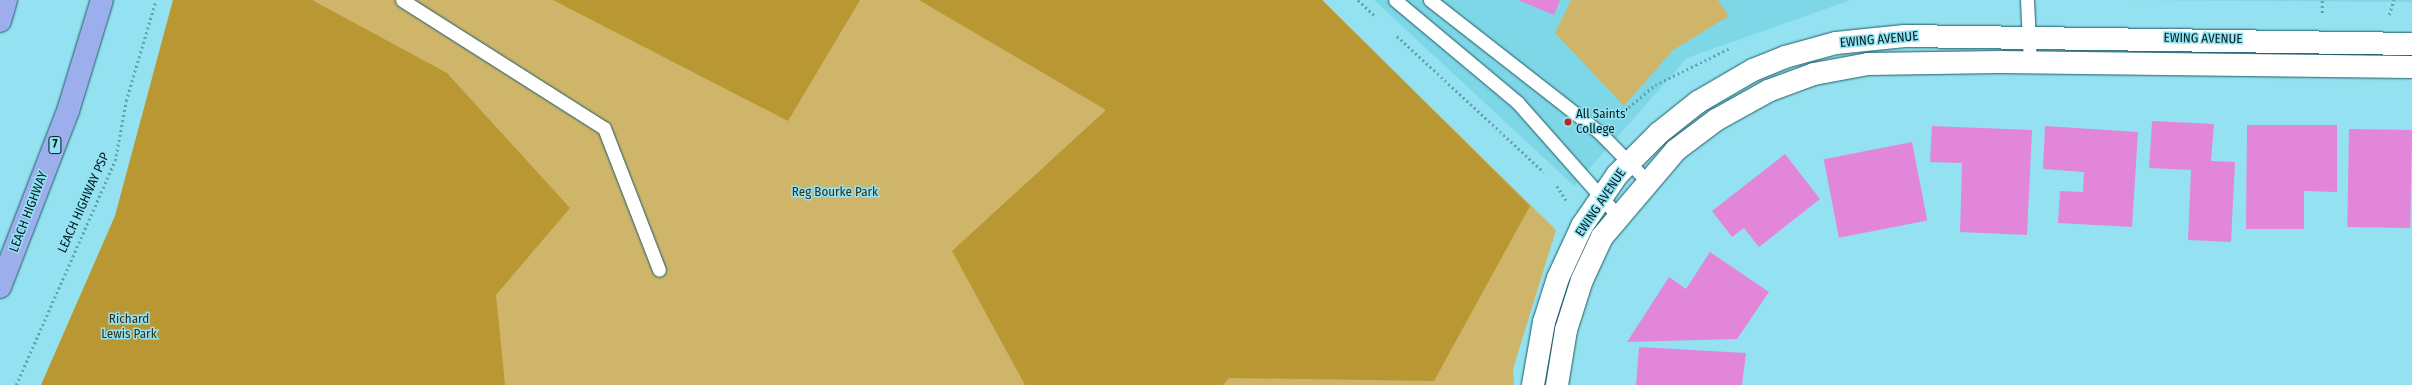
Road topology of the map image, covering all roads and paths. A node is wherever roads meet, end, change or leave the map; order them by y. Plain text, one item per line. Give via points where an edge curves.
1 (6, 0) edge
2 (102, 0) edge
3 (156, 0) edge
4 (402, 0) edge
5 (1358, 0) edge
6 (1395, 0) edge
7 (1430, 0) edge
8 (2027, 0) edge
9 (2394, 0) edge
10 (2387, 19) dead end
11 (0, 21) edge
12 (1381, 21) dead end
13 (1393, 32) dead end
14 (2029, 36) junction
15 (2412, 44) edge
16 (2030, 63) junction
17 (2412, 67) edge
18 (1629, 162) junction
19 (1548, 176) dead end
20 (1554, 181) dead end
21 (1647, 181) junction
22 (1601, 198) junction
23 (1618, 216) junction
24 (1582, 226) junction
25 (659, 270) dead end
26 (0, 287) edge
27 (16, 385) edge
28 (1533, 385) edge
29 (1557, 385) edge

1 - 11 highway
2 - 26 highway, LEACH HIGHWAY / 7 via 68,111
3 - 27 path, LEACH HIGHWAY PSP via 126,101 115,161
4 - 25 lane via 604,128
5 - 12 path
6 - 22 lane via 1518,103 1571,159
7 - 18 lane via 1599,132
8 - 14 lane
9 - 10 path
13 - 19 path
14 - 15 street, EWING AVENUE
14 - 16 lane
14 - 18 street, EWING AVENUE via 1864,39 1785,57 1753,70 1698,102
16 - 17 street, EWING AVENUE
16 - 21 street, EWING AVENUE via 1868,64 1814,74 1768,91 1716,120 1676,150
18 - 21 lane
18 - 22 street, EWING AVENUE
20 - 24 path
21 - 23 street, EWING AVENUE
22 - 23 lane
22 - 24 street, EWING AVENUE
23 - 29 street, EWING AVENUE via 1602,237 1582,280 1566,330
24 - 28 street, EWING AVENUE via 1558,278 1544,322

